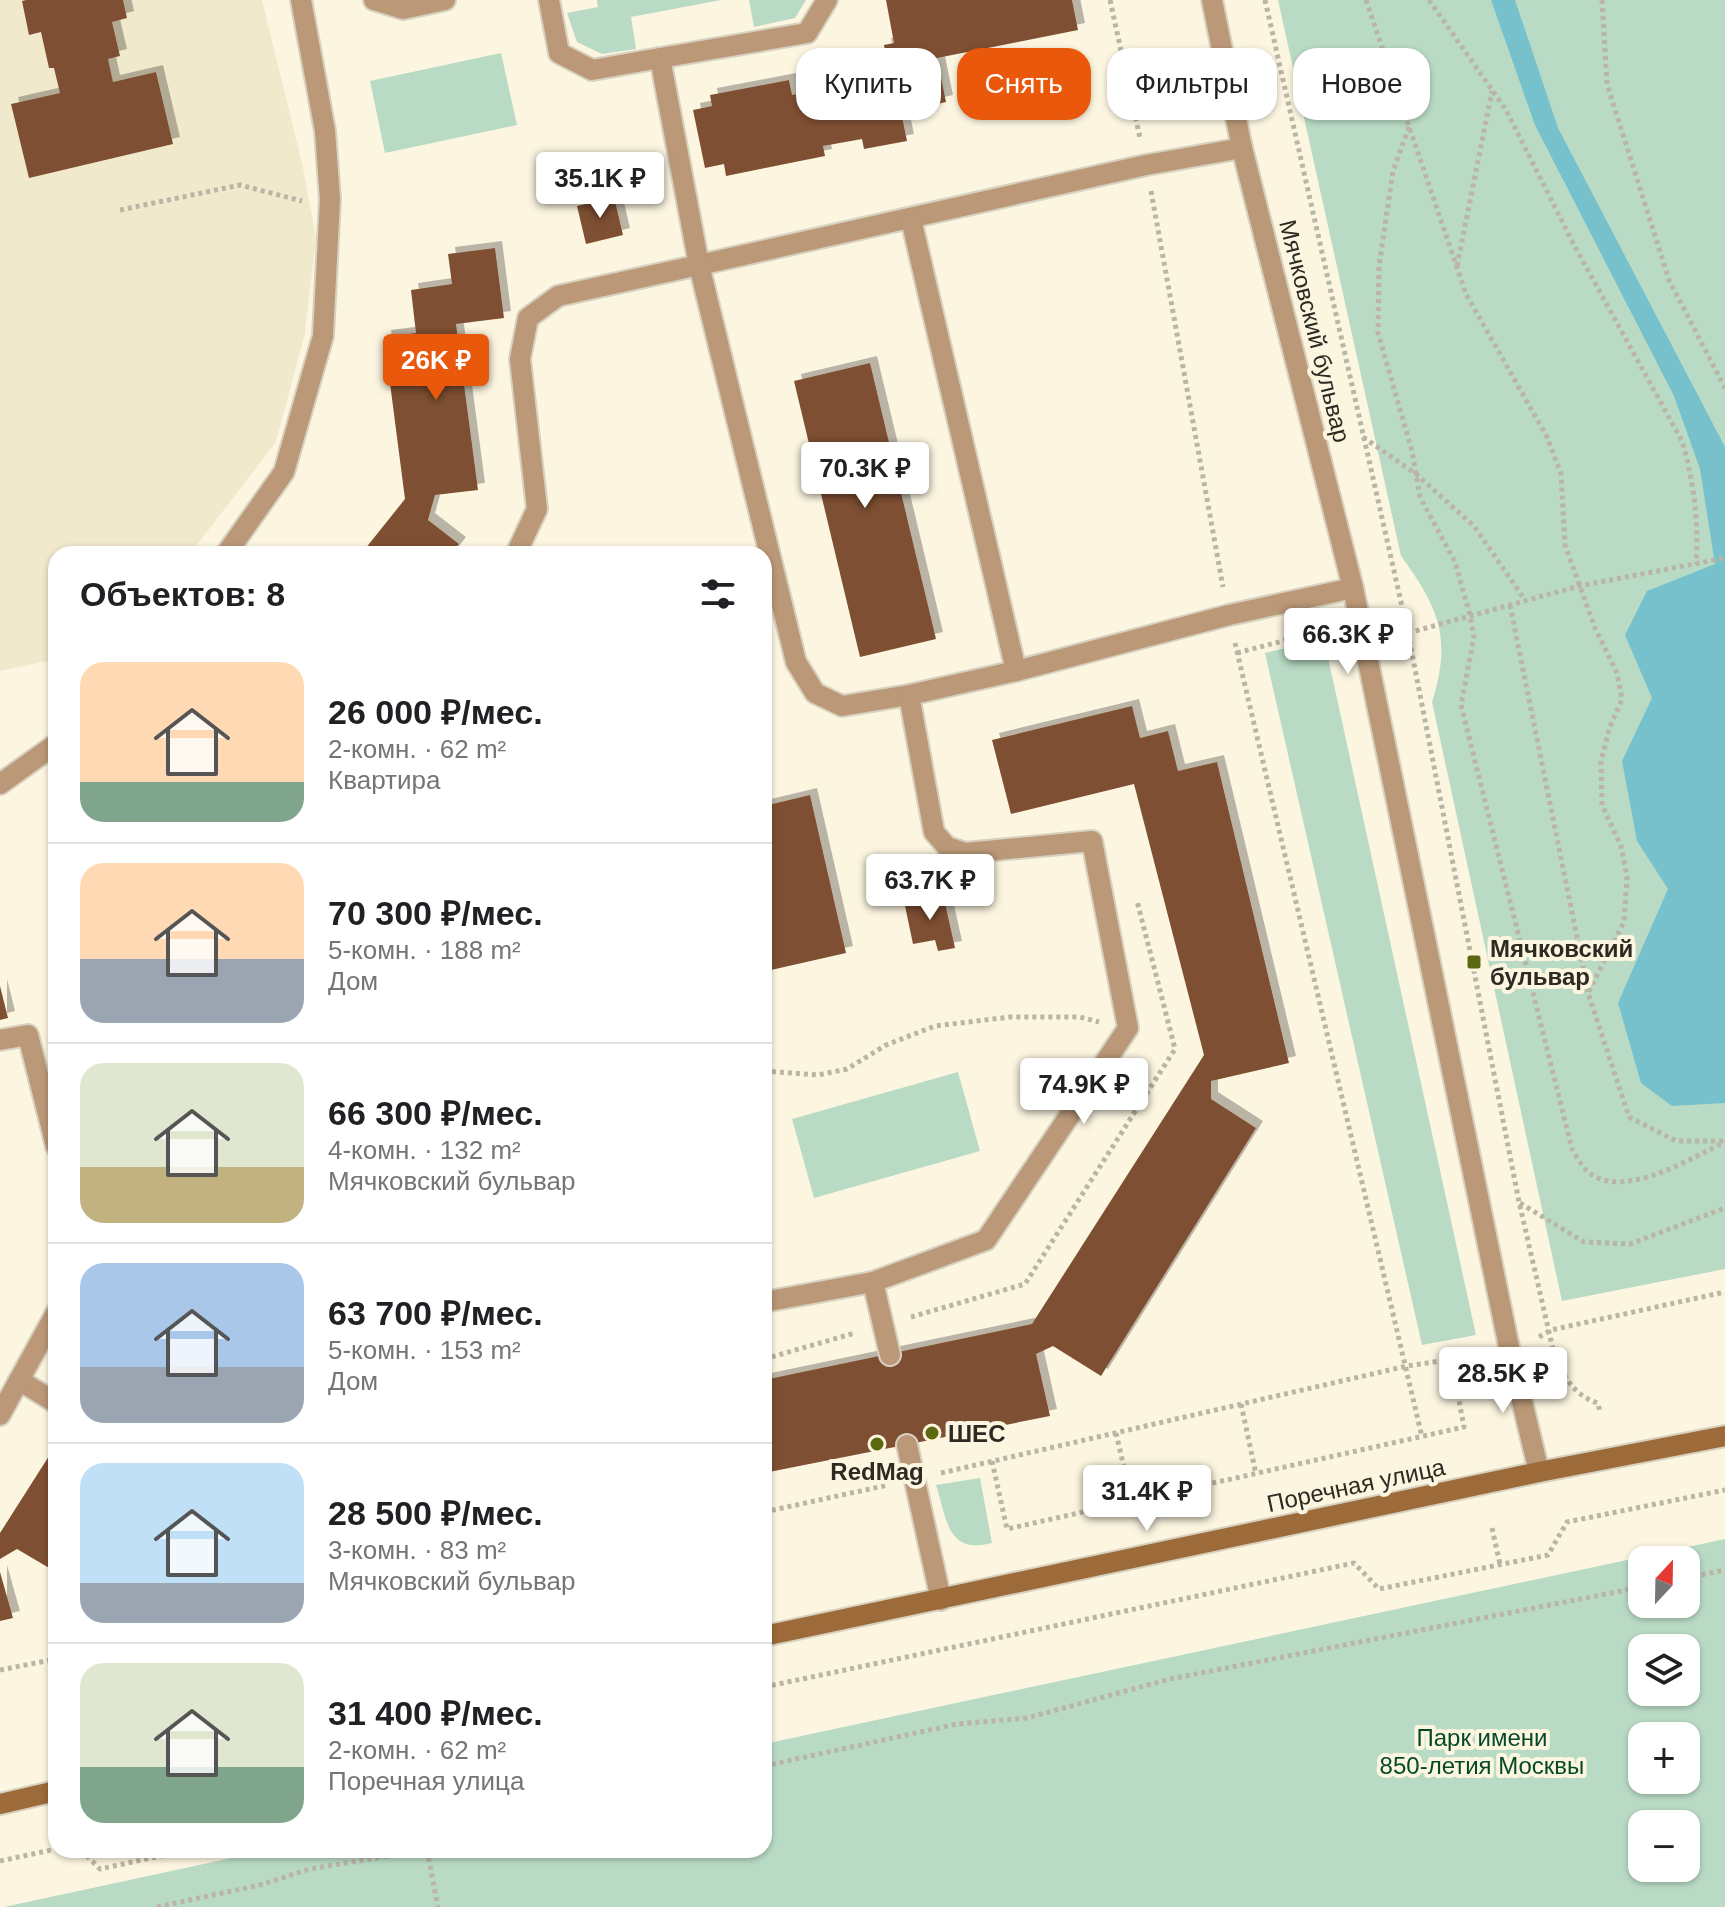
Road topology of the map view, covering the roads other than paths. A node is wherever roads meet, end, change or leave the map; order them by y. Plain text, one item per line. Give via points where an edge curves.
1 (301, 0) edge
2 (374, 0) edge
3 (445, 0) edge
4 (549, 0) edge
5 (827, 0) edge
6 (1212, 0) edge
7 (660, 58) junction
8 (1242, 148) junction
9 (911, 219) junction
10 (699, 265) junction
11 (232, 546) edge
12 (520, 546) edge
13 (768, 546) edge
14 (772, 564) edge
15 (1353, 588) junction
16 (1016, 671) junction
17 (909, 695) junction
18 (48, 750) edge
19 (0, 784) edge
20 (0, 1040) edge
21 (48, 1114) edge
22 (873, 1282) junction
23 (772, 1301) edge
24 (48, 1327) edge
25 (890, 1355) dead end
26 (19, 1380) junction
27 (48, 1398) edge
28 (0, 1415) edge
29 (1725, 1436) edge
30 (907, 1445) dead end
31 (1539, 1472) junction
32 (941, 1600) junction
33 (772, 1634) edge
34 (48, 1793) edge
35 (0, 1804) edge

1 - 11 street via 325,131 330,199 323,336 284,472
2 - 3 street via 403,9
4 - 7 street via 559,53 592,70
5 - 7 street via 807,33
6 - 8 street, Мячковский бульвар
7 - 10 street
8 - 9 street
8 - 15 street, Мячковский бульвар
9 - 10 street
9 - 16 street
10 - 12 street via 558,296 528,318 520,359 537,509
10 - 13 street
14 - 17 street via 796,662 815,693 842,706
15 - 16 street
15 - 31 street, Мячковский бульвар
16 - 17 street
17 - 22 street via 934,832 947,847 965,853 1092,841 1128,1028 986,1240
18 - 19 street
20 - 21 street via 28,1035
22 - 23 street
22 - 25 street
24 - 26 street
26 - 27 street
26 - 28 street
29 - 31 main road, Поречная улица
30 - 32 street
31 - 32 main road, Поречная улица
32 - 33 main road, Поречная улица
34 - 35 main road

